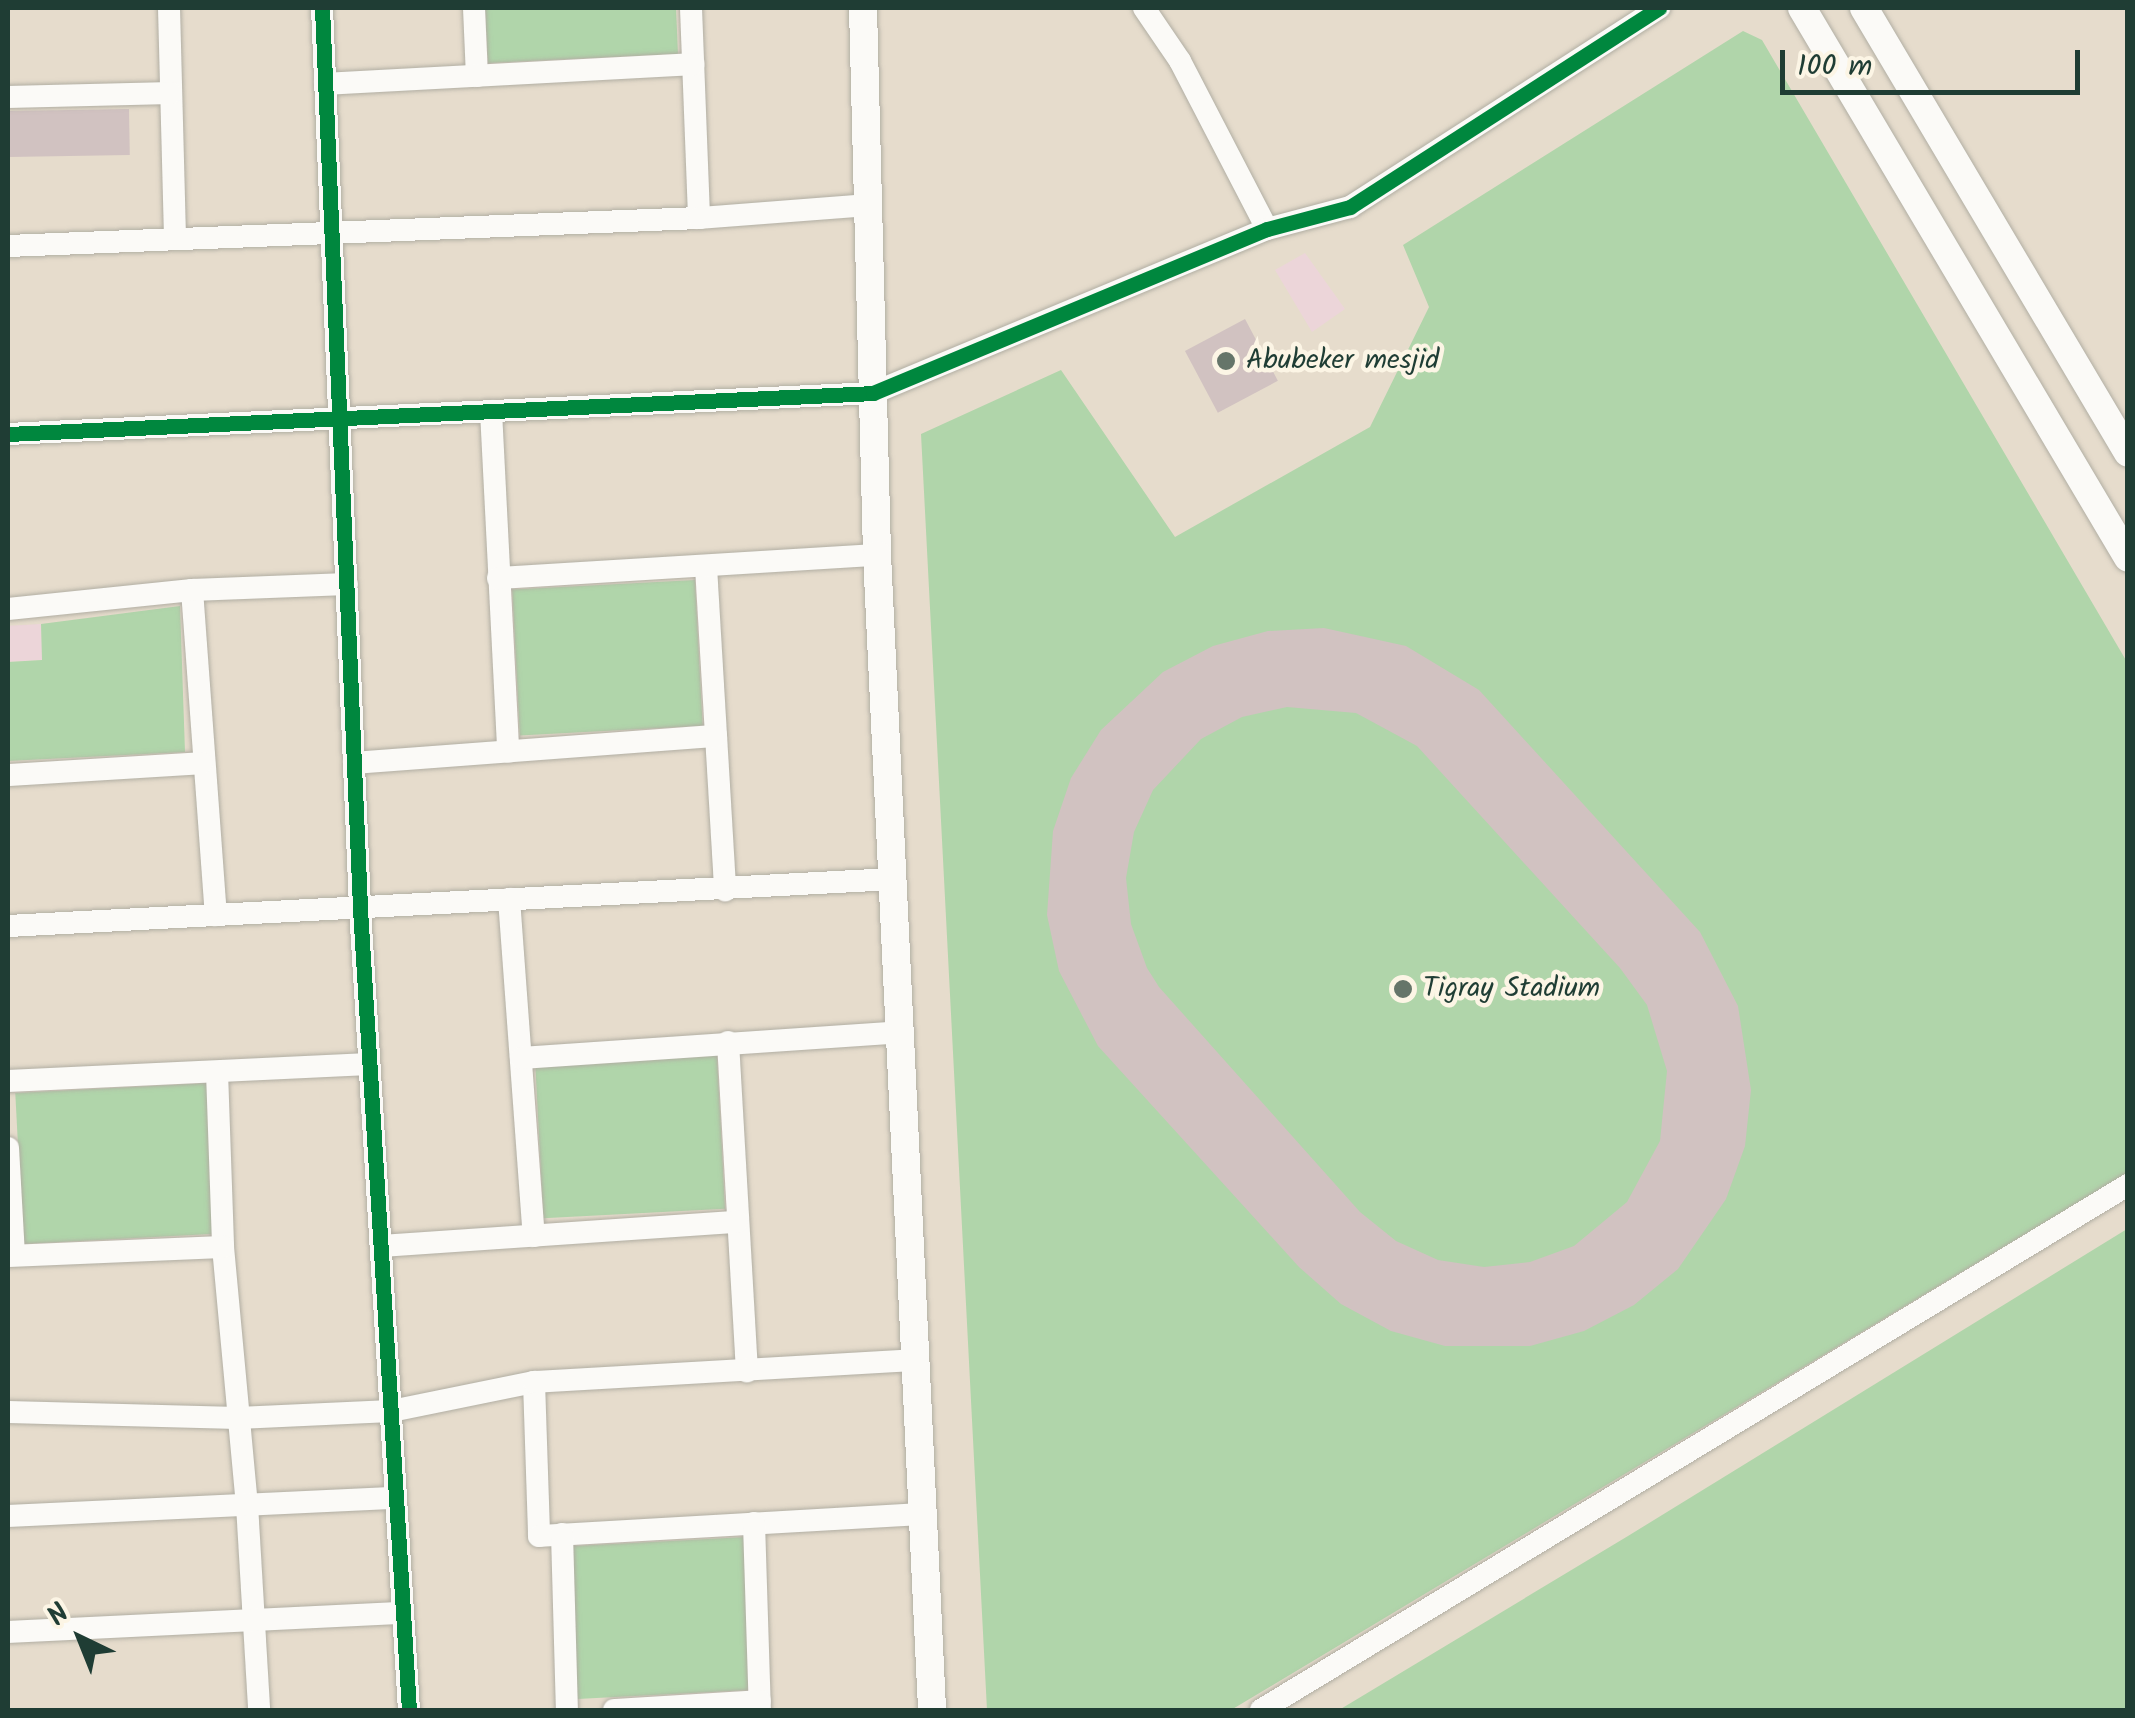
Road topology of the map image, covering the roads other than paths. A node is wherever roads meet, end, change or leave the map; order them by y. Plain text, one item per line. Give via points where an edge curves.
1 (169, 8) edge
2 (322, 8) edge
3 (474, 8) edge
4 (691, 8) edge
5 (863, 8) edge
6 (1144, 8) edge
7 (1659, 8) edge
8 (1802, 8) edge
9 (1864, 8) edge
10 (693, 64) junction
11 (478, 76) junction
12 (325, 84) junction
13 (171, 94) junction
14 (8, 97) edge
15 (868, 204) junction
16 (699, 218) junction
17 (1267, 229) junction
18 (332, 236) junction
19 (174, 238) junction
20 (8, 246) edge
21 (873, 393) junction
22 (492, 411) junction
23 (340, 419) junction
24 (8, 434) edge
25 (2128, 453) edge
26 (878, 555) junction
27 (2128, 558) edge
28 (706, 566) junction
29 (498, 578) junction
30 (347, 584) junction
31 (192, 590) junction
32 (8, 609) edge
33 (716, 736) junction
34 (508, 752) junction
35 (202, 763) junction
36 (354, 763) junction
37 (8, 775) edge
38 (893, 879) junction
39 (725, 890) junction
40 (509, 900) junction
41 (360, 909) junction
42 (216, 915) junction
43 (8, 926) edge
44 (900, 1032) junction
45 (728, 1042) junction
46 (521, 1058) junction
47 (369, 1064) junction
48 (217, 1072) junction
49 (8, 1081) edge
50 (8, 1148) edge
51 (2128, 1186) edge
52 (737, 1222) junction
53 (534, 1236) junction
54 (381, 1246) junction
55 (224, 1247) junction
56 (11, 1256) edge
57 (916, 1360) junction
58 (747, 1372) junction
59 (534, 1382) junction
60 (8, 1412) edge
61 (391, 1412) junction
62 (238, 1418) junction
63 (396, 1498) junction
64 (247, 1505) junction
65 (923, 1514) junction
66 (8, 1516) edge
67 (754, 1524) junction
68 (562, 1534) junction
69 (403, 1613) junction
70 (255, 1620) junction
71 (8, 1632) edge
72 (760, 1706) edge
73 (258, 1710) edge
74 (409, 1710) edge
75 (568, 1710) edge
76 (614, 1710) edge
77 (932, 1710) edge
78 (1260, 1710) edge

1 - 13 street
2 - 12 street
3 - 11 street
4 - 10 street
5 - 15 street
6 - 17 street via 1180,61
7 - 17 street via 1350,207
8 - 27 street
9 - 25 street
10 - 11 street
10 - 16 street
11 - 12 street
12 - 18 street
13 - 14 street
13 - 19 street
15 - 16 street
15 - 21 street
16 - 18 street
17 - 21 street
18 - 19 street
18 - 23 street
19 - 20 street
21 - 22 street
21 - 26 street
22 - 23 street
22 - 29 street
23 - 24 street
23 - 30 street
26 - 28 street
26 - 38 street
28 - 29 street
28 - 33 street
29 - 34 street
30 - 31 street
30 - 36 street
31 - 32 street
31 - 35 street
33 - 34 street
33 - 39 street
34 - 36 street
35 - 37 street
35 - 42 street
36 - 41 street
38 - 39 street
38 - 44 street
39 - 40 street
40 - 41 street
40 - 46 street
41 - 42 street
41 - 47 street
42 - 43 street
44 - 45 street
44 - 57 street
45 - 46 street
45 - 52 street
46 - 53 street
47 - 48 street
47 - 54 street
48 - 49 street
48 - 55 street
50 - 56 street
51 - 78 street
52 - 53 street
52 - 58 street
53 - 54 street
54 - 61 street
55 - 56 street
55 - 62 street
57 - 58 street
57 - 65 street
58 - 59 street
59 - 61 street
59 - 68 street via 539,1536
60 - 62 street
61 - 62 street
61 - 63 street
62 - 64 street
63 - 64 street
63 - 69 street
64 - 66 street
64 - 70 street
65 - 67 street
65 - 77 street
67 - 68 street
67 - 72 street
68 - 75 street
69 - 70 street
69 - 74 street
70 - 71 street
70 - 73 street
72 - 76 street

